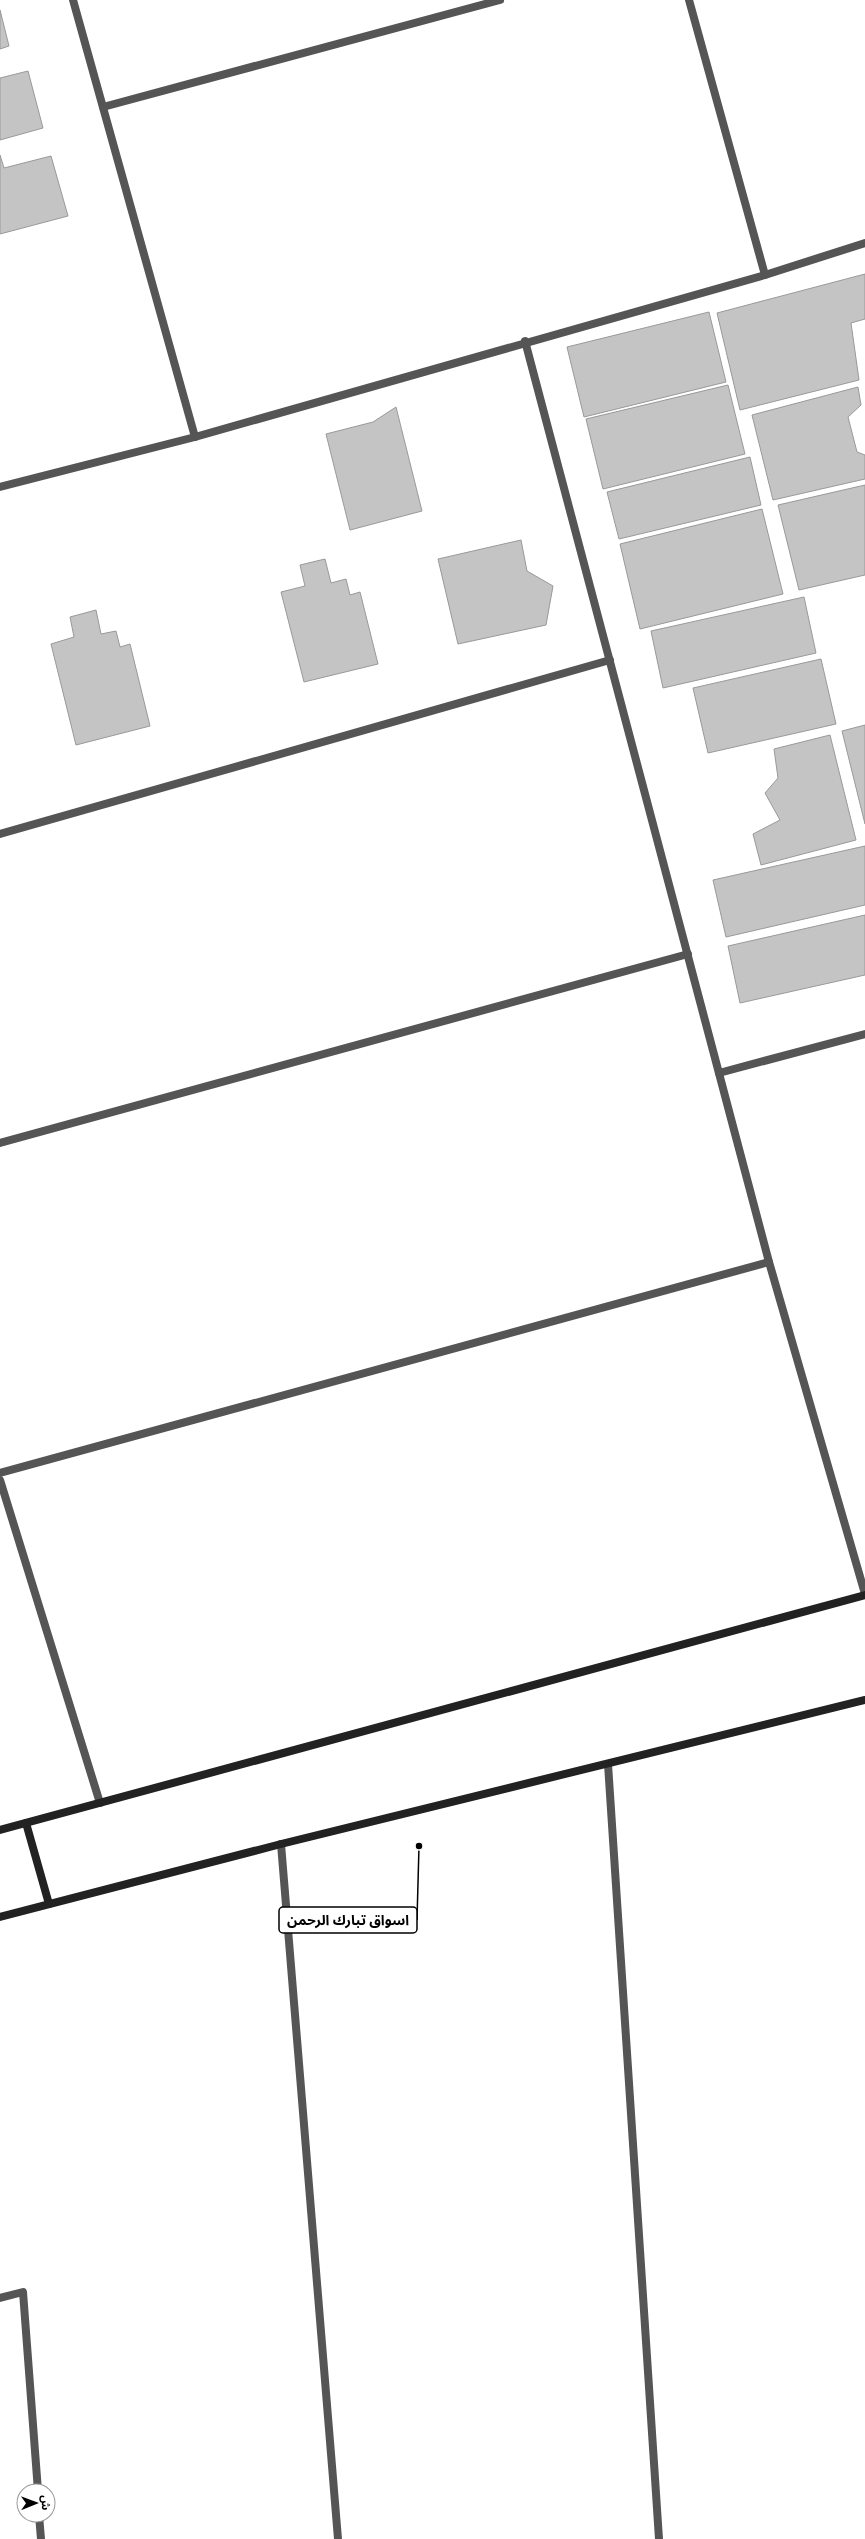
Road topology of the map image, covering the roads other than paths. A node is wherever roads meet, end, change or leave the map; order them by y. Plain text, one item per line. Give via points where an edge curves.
1 (74, 0) edge
2 (500, 0) edge
3 (689, 0) edge
4 (103, 107) junction
5 (865, 242) edge
6 (765, 274) junction
7 (525, 341) junction
8 (195, 437) junction
9 (0, 487) edge
10 (610, 660) junction
11 (0, 834) edge
12 (688, 954) junction
13 (865, 1034) edge
14 (719, 1073) junction
15 (0, 1143) edge
16 (769, 1262) junction
17 (0, 1473) edge
18 (0, 1480) edge
19 (865, 1595) edge
20 (865, 1700) edge
21 (608, 1764) junction
22 (100, 1803) junction
23 (26, 1823) junction
24 (0, 1830) edge
25 (281, 1844) junction
26 (49, 1904) junction
27 (0, 1917) edge
28 (0, 2298) edge
29 (37, 2483) edge
30 (40, 2523) edge
31 (41, 2539) edge
32 (338, 2539) edge
33 (660, 2539) edge

1 - 4 street
2 - 4 street
3 - 6 street
4 - 8 street
5 - 6 street
6 - 7 street
7 - 8 street
7 - 10 street
8 - 9 street
10 - 11 street
10 - 12 street
12 - 14 street
12 - 15 street
13 - 14 street
14 - 16 street
16 - 17 street
16 - 19 street
18 - 22 street
19 - 22 main road
20 - 21 main road
21 - 25 main road
21 - 33 street
22 - 23 main road
23 - 24 main road
23 - 26 main road
25 - 26 main road
25 - 32 street
26 - 27 main road
28 - 29 street via 23,2292
30 - 31 street

